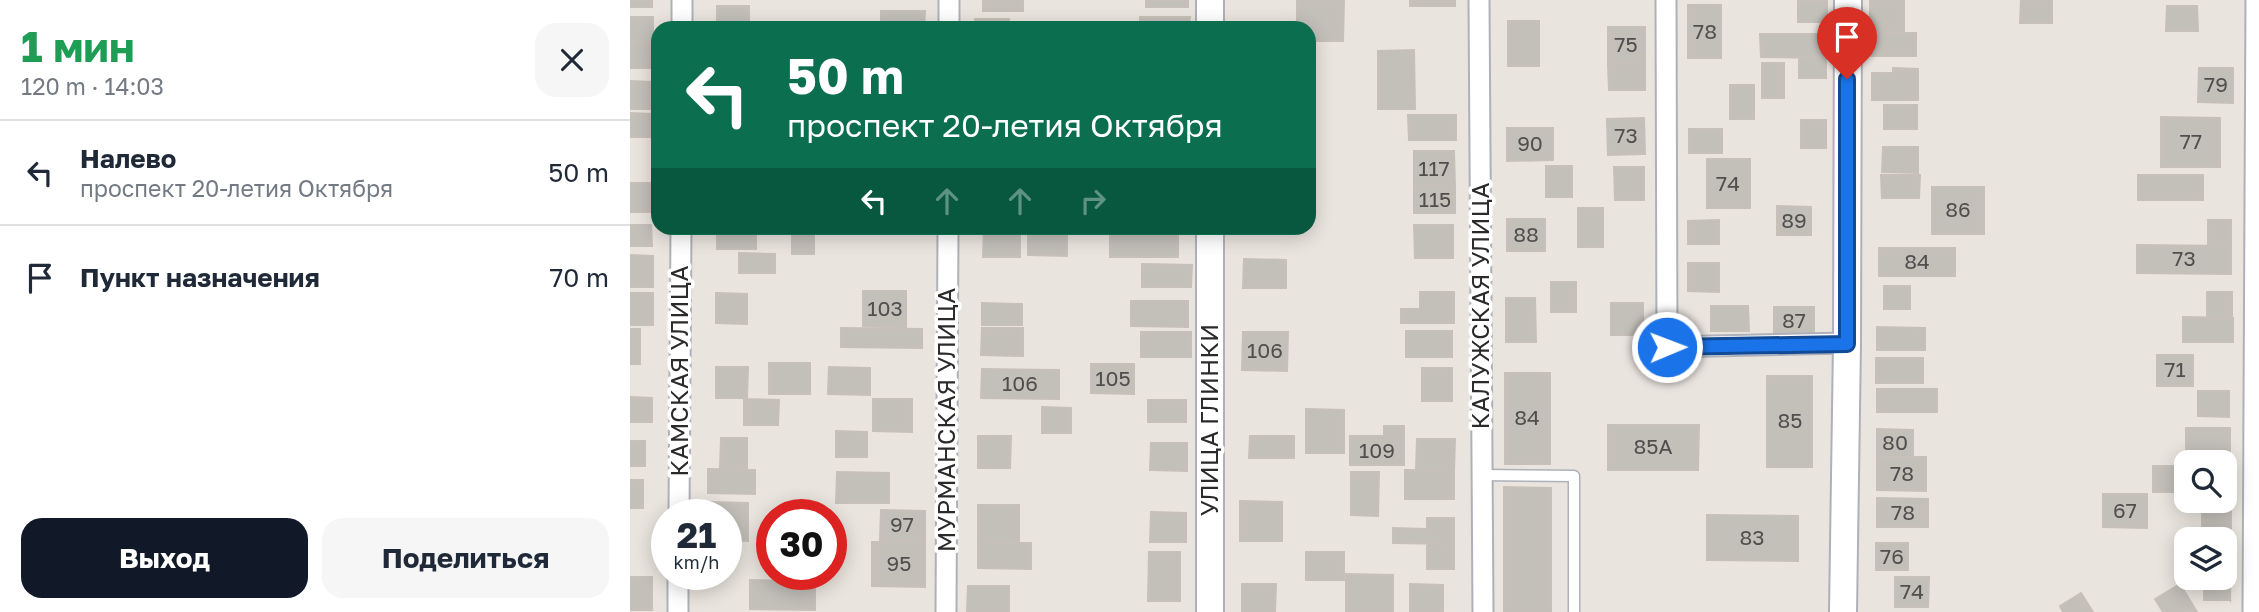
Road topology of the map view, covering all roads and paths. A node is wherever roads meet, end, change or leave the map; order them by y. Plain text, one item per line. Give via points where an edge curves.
1 (682, 0) edge
2 (949, 0) edge
3 (1210, 0) edge
4 (1479, 0) edge
5 (1666, 0) edge
6 (1848, 0) edge
7 (2256, 0) edge
8 (682, 21) edge
9 (949, 21) edge
10 (1210, 21) edge
11 (681, 235) edge
12 (948, 235) edge
13 (1210, 235) edge
14 (1847, 344) junction
15 (1482, 475) junction
16 (679, 499) edge
17 (678, 590) edge
18 (678, 612) edge
19 (946, 612) edge
20 (1210, 612) edge
21 (1483, 612) edge
22 (1574, 612) edge
23 (1843, 612) edge
24 (2253, 612) edge

1 - 8 street
2 - 9 street
3 - 10 street
4 - 15 street, КАЛУЖСКАЯ УЛИЦА
5 - 14 street via 1667,347
6 - 14 street
7 - 24 street
11 - 16 street, КАМСКАЯ УЛИЦА
12 - 19 street, МУРМАНСКАЯ УЛИЦА
13 - 20 street, УЛИЦА ГЛИНКИ
14 - 23 street
15 - 21 street, КАЛУЖСКАЯ УЛИЦА
15 - 22 lane via 1574,475
17 - 18 street

